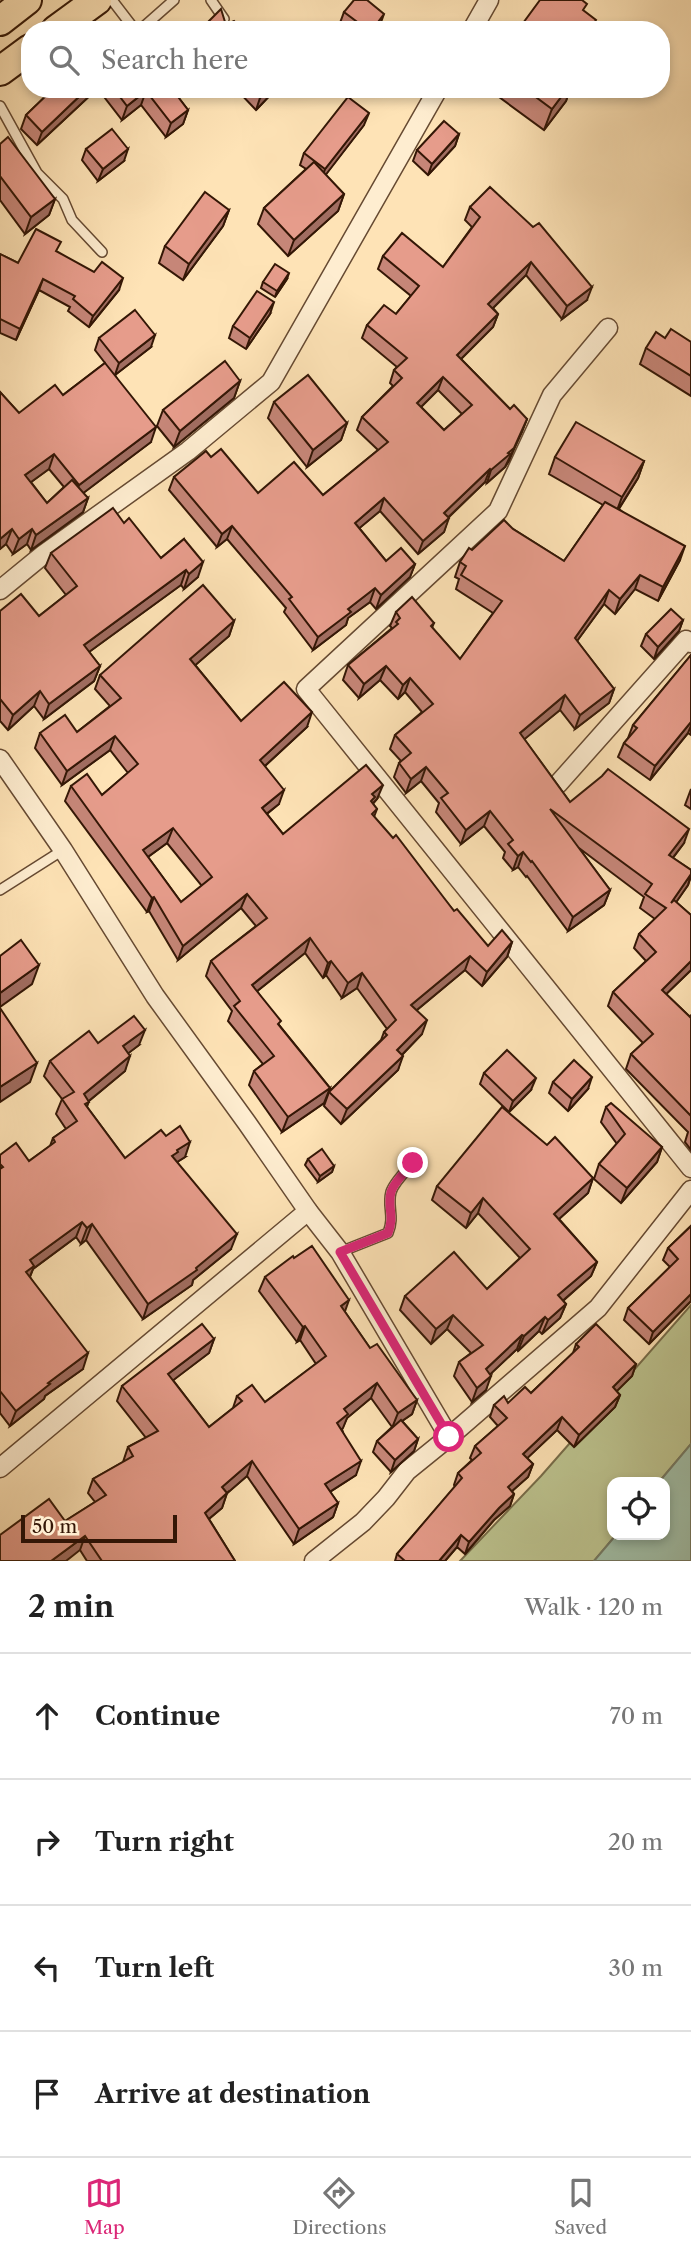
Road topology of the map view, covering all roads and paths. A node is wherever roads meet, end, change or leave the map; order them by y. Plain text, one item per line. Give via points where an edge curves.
1 (27, 0) edge
2 (97, 0) edge
3 (112, 0) edge
4 (174, 0) edge
5 (211, 0) edge
6 (489, 0) edge
7 (0, 21) edge
8 (68, 21) edge
9 (130, 21) edge
10 (148, 21) edge
11 (225, 21) edge
12 (477, 21) edge
13 (21, 56) edge
14 (0, 71) edge
15 (433, 98) edge
16 (0, 106) edge
17 (102, 252) dead end
18 (608, 328) dead end
19 (0, 590) edge
20 (691, 643) edge
21 (0, 759) edge
22 (558, 784) edge
23 (63, 850) junction
24 (0, 890) edge
25 (413, 1163) dead end
26 (691, 1168) edge
27 (691, 1190) edge
28 (308, 1211) junction
29 (340, 1252) junction
30 (449, 1437) junction
31 (0, 1468) edge
32 (314, 1561) edge

1 - 7 main road
2 - 8 main road
3 - 9 lane
4 - 10 lane
5 - 11 lane
6 - 12 street
13 - 14 main road
15 - 19 street via 271,382 188,451
16 - 17 lane via 37,173 63,199 72,220
18 - 26 street via 552,396 498,511 306,689
20 - 22 street via 686,640
21 - 23 street
23 - 24 lane
23 - 28 street via 155,996
25 - 29 lane via 391,1189 388,1233
27 - 30 street via 598,1308
28 - 29 street
28 - 31 street
29 - 30 street
30 - 32 street via 407,1471 363,1522

